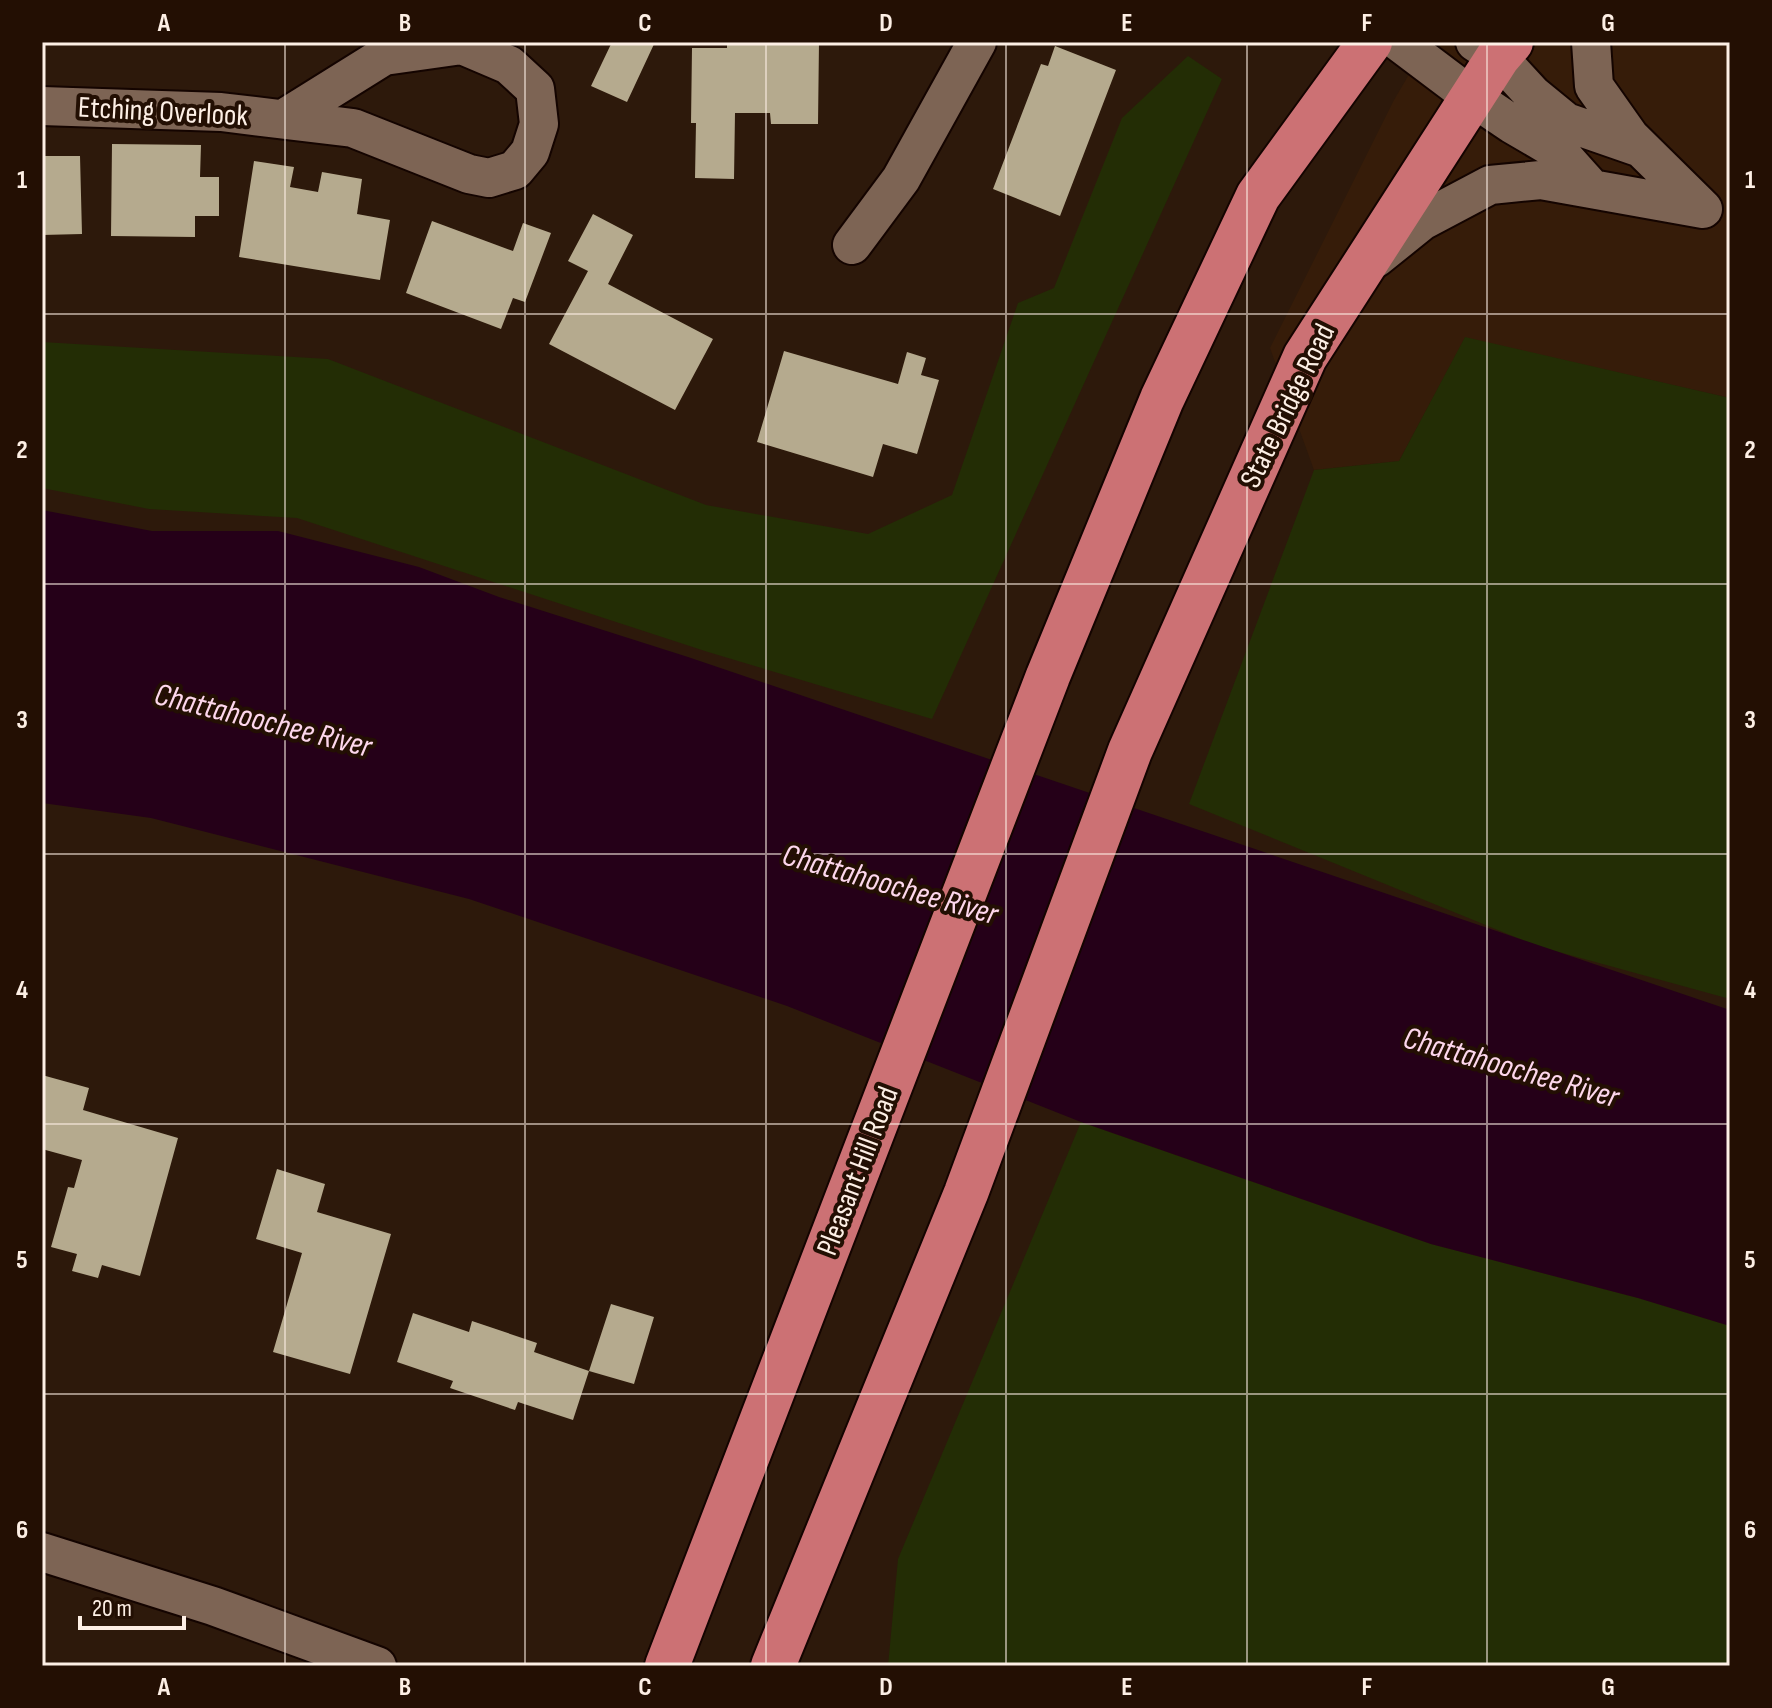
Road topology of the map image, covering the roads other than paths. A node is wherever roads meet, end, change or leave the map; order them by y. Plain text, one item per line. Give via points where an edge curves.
1 (977, 42) edge
2 (1370, 42) edge
3 (1399, 42) edge
4 (1591, 42) edge
5 (1494, 47) edge
6 (1472, 97) junction
7 (42, 106) edge
8 (283, 119) junction
9 (1641, 148) junction
10 (1592, 189) junction
11 (852, 245) dead end
12 (1361, 270) junction
13 (42, 1552) edge
14 (377, 1666) edge
15 (667, 1666) edge
16 (773, 1666) edge

1 - 11 street via 901,179
2 - 15 highway, Pleasant Hill Road via 1258,196 1162,399 1048,676
3 - 6 street
4 - 9 street via 1594,86
5 - 6 highway, State Bridge Road
5 - 9 street via 1533,95 1566,122
6 - 10 street via 1558,151
6 - 12 highway, State Bridge Road
7 - 8 street, Etching Overlook
8 - 8 street, Etching Overlook via 353,128 489,178 515,170 530,152 539,124 535,89 509,65 462,45 384,56
9 - 10 street via 1703,209
10 - 12 street via 1541,180 1490,185 1422,221
12 - 16 highway, State Bridge Road via 1305,357 1130,751 966,1193
13 - 14 street

